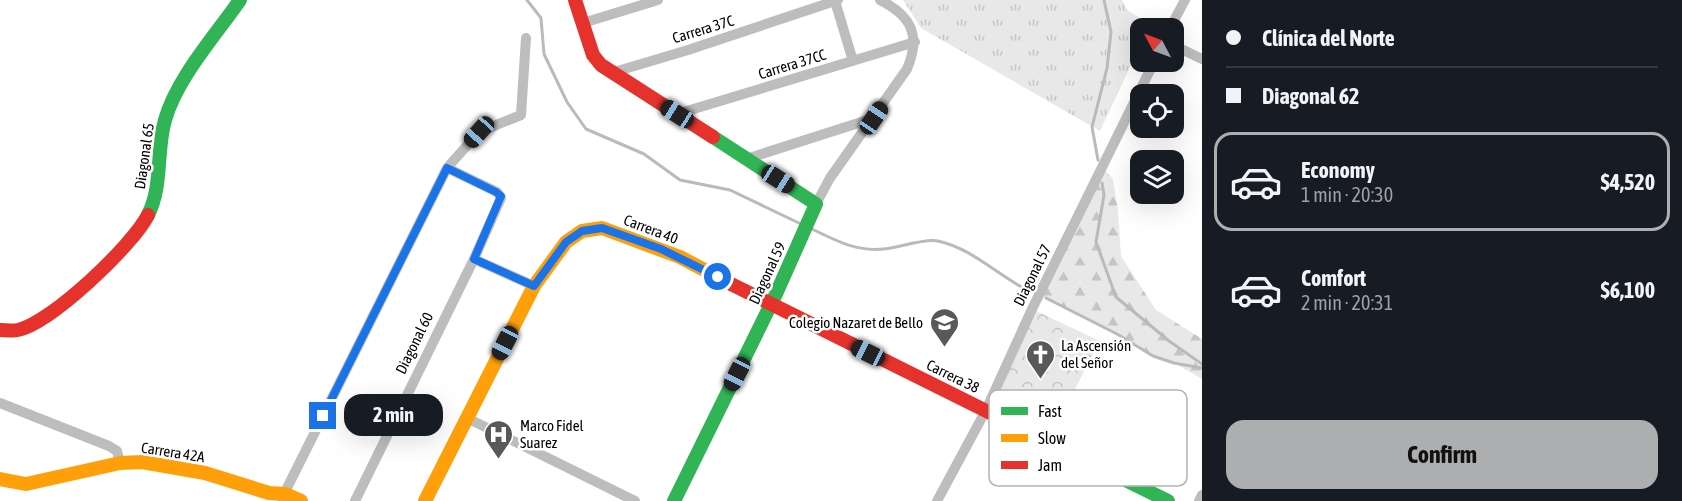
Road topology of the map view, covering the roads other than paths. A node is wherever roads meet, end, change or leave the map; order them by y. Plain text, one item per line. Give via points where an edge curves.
1 (240, 0) edge
2 (575, 0) edge
3 (658, 0) edge
4 (880, 0) edge
5 (1185, 0) edge
6 (837, 1) edge
7 (1175, 18) edge
8 (583, 23) junction
9 (526, 38) dead end
10 (915, 42) junction
11 (1184, 50) edge
12 (1202, 59) edge
13 (853, 61) junction
14 (1149, 72) edge
15 (611, 73) junction
16 (677, 114) junction
17 (874, 118) junction
18 (746, 159) junction
19 (447, 168) junction
20 (816, 204) junction
21 (474, 259) junction
22 (534, 286) junction
23 (756, 297) joint
24 (770, 305) junction
25 (0, 330) edge
26 (995, 390) edge
27 (0, 403) edge
28 (989, 403) edge
29 (986, 410) junction
30 (989, 412) edge
31 (467, 418) junction
32 (120, 463) junction
33 (0, 479) edge
34 (1138, 486) edge
35 (1202, 495) edge
36 (278, 497) edge
37 (301, 501) edge
38 (355, 501) edge
39 (425, 501) edge
40 (635, 501) edge
41 (674, 501) edge
42 (937, 501) edge
43 (1168, 501) edge
44 (1199, 501) edge

1 - 25 street, Diagonal 65 via 181,85 168,112 162,132 160,181 144,223 68,301 20,330
2 - 8 street
3 - 8 street
4 - 10 street via 902,14
5 - 7 street
6 - 13 street
6 - 15 street, Carrera 37C
8 - 15 street via 593,55
9 - 19 street via 522,112 518,118 479,132
10 - 13 street, Carrera 37CC
10 - 17 street, Diagonal 59 via 907,69
11 - 12 street
13 - 16 street, Carrera 37CC
14 - 26 street, Diagonal 57
15 - 16 street
16 - 18 street
17 - 18 street
17 - 20 street, Diagonal 59
18 - 20 street
19 - 21 street, Diagonal 60 via 501,198
19 - 36 street
20 - 24 street, Diagonal 59
21 - 22 street
21 - 38 street, Diagonal 60
22 - 23 street, Carrera 40 via 566,242 582,231 602,228 680,257
22 - 31 street
23 - 24 street, Carrera 38
24 - 29 street, Carrera 38
24 - 41 street, Diagonal 59
27 - 32 street via 109,446 117,451
28 - 29 street, Diagonal 57
29 - 30 street, Carrera 38
29 - 42 street, Diagonal 57
31 - 39 street
31 - 40 street
32 - 33 street, Carrera 42A via 26,484
32 - 36 street, Carrera 42A via 142,462 205,473
34 - 43 street, Carrera 38
35 - 44 street
36 - 37 street, Carrera 42A

